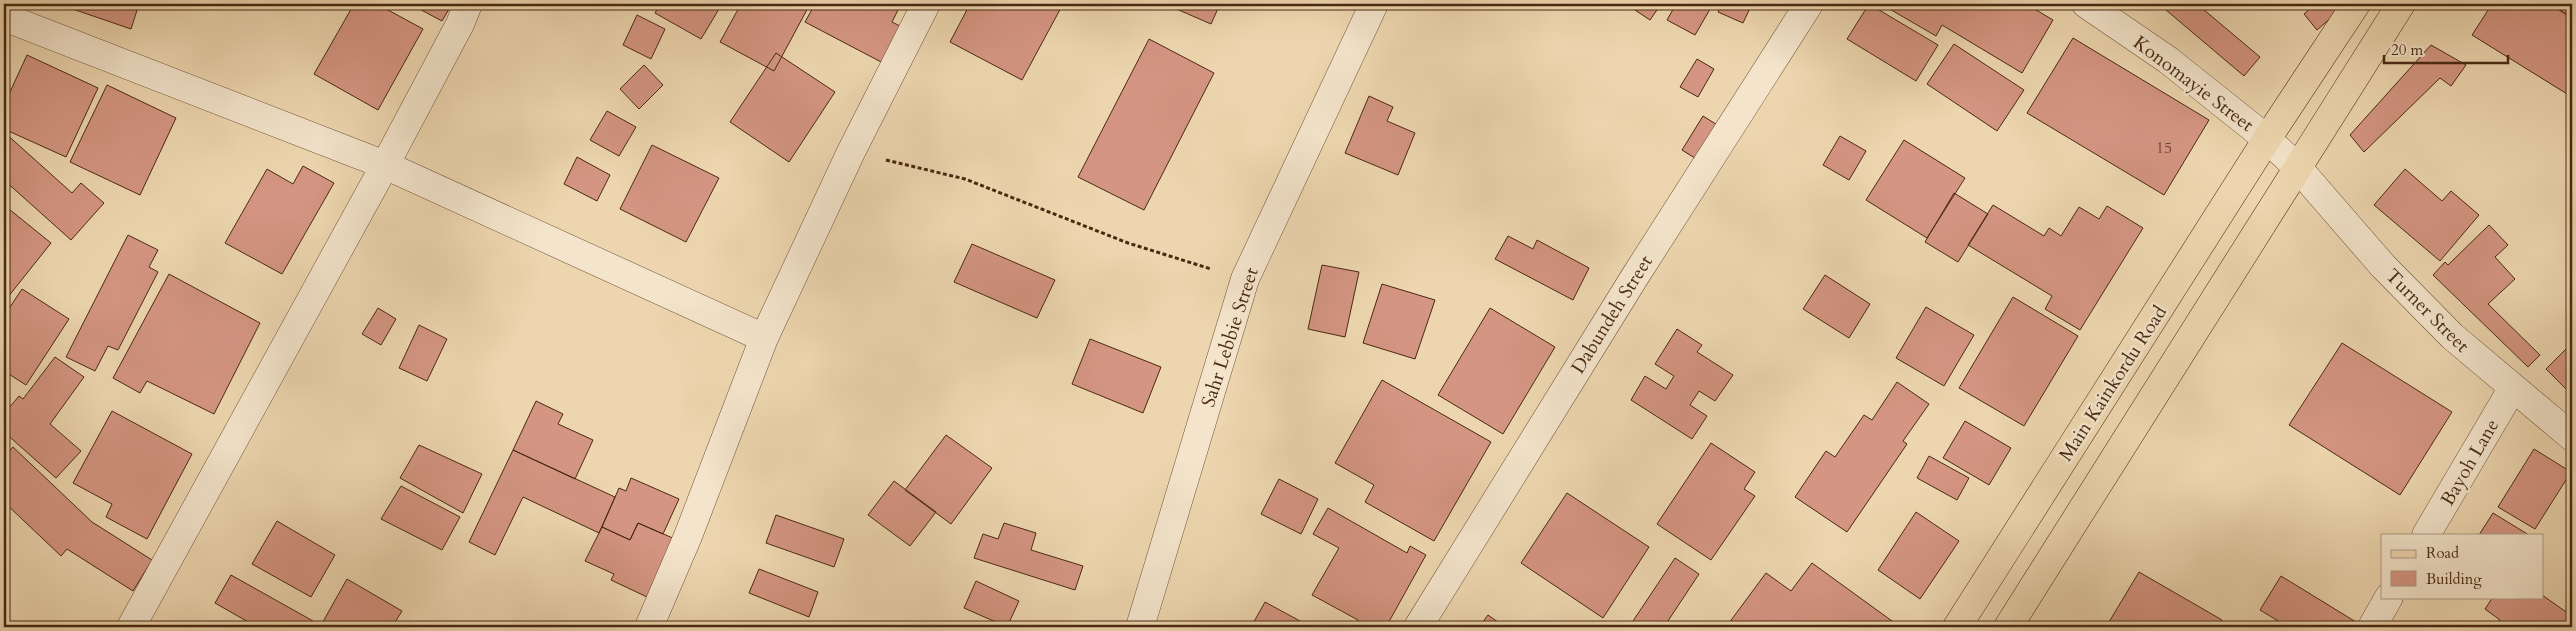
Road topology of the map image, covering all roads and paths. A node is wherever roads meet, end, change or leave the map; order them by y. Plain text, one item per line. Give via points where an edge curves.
1 (468, 4) edge
2 (926, 4) edge
3 (1374, 4) edge
4 (1809, 4) edge
5 (2086, 4) edge
6 (2356, 4) edge
7 (2401, 4) edge
8 (4, 16) edge
9 (2267, 139) junction
10 (851, 152) junction
11 (385, 165) junction
12 (2298, 168) junction
13 (1245, 279) junction
14 (764, 338) junction
15 (2512, 389) junction
16 (2572, 437) edge
17 (2427, 534) edge
18 (2388, 598) edge
19 (131, 627) edge
20 (649, 627) edge
21 (1140, 627) edge
22 (1418, 627) edge
23 (1957, 627) edge
24 (2008, 627) edge
25 (2372, 627) edge

1 - 11 street
2 - 10 street
3 - 13 street, Sahr Lebbie Street
4 - 22 street, Dabundeh Street via 1634,278
5 - 9 street, Konomayie Street via 2168,60
6 - 9 main road, Main Kainkordu Road
7 - 12 main road
8 - 11 street
9 - 12 street, Konomayie Street
9 - 23 main road, Main Kainkordu Road
10 - 13 path via 965,179 1128,243
10 - 14 street
11 - 14 street
11 - 19 street
12 - 15 street, Turner Street via 2404,287 2452,336
12 - 24 main road
13 - 21 street, Sahr Lebbie Street
14 - 20 street via 688,536
15 - 16 street, Turner Street
15 - 17 street, Bayoh Lane
18 - 25 street

